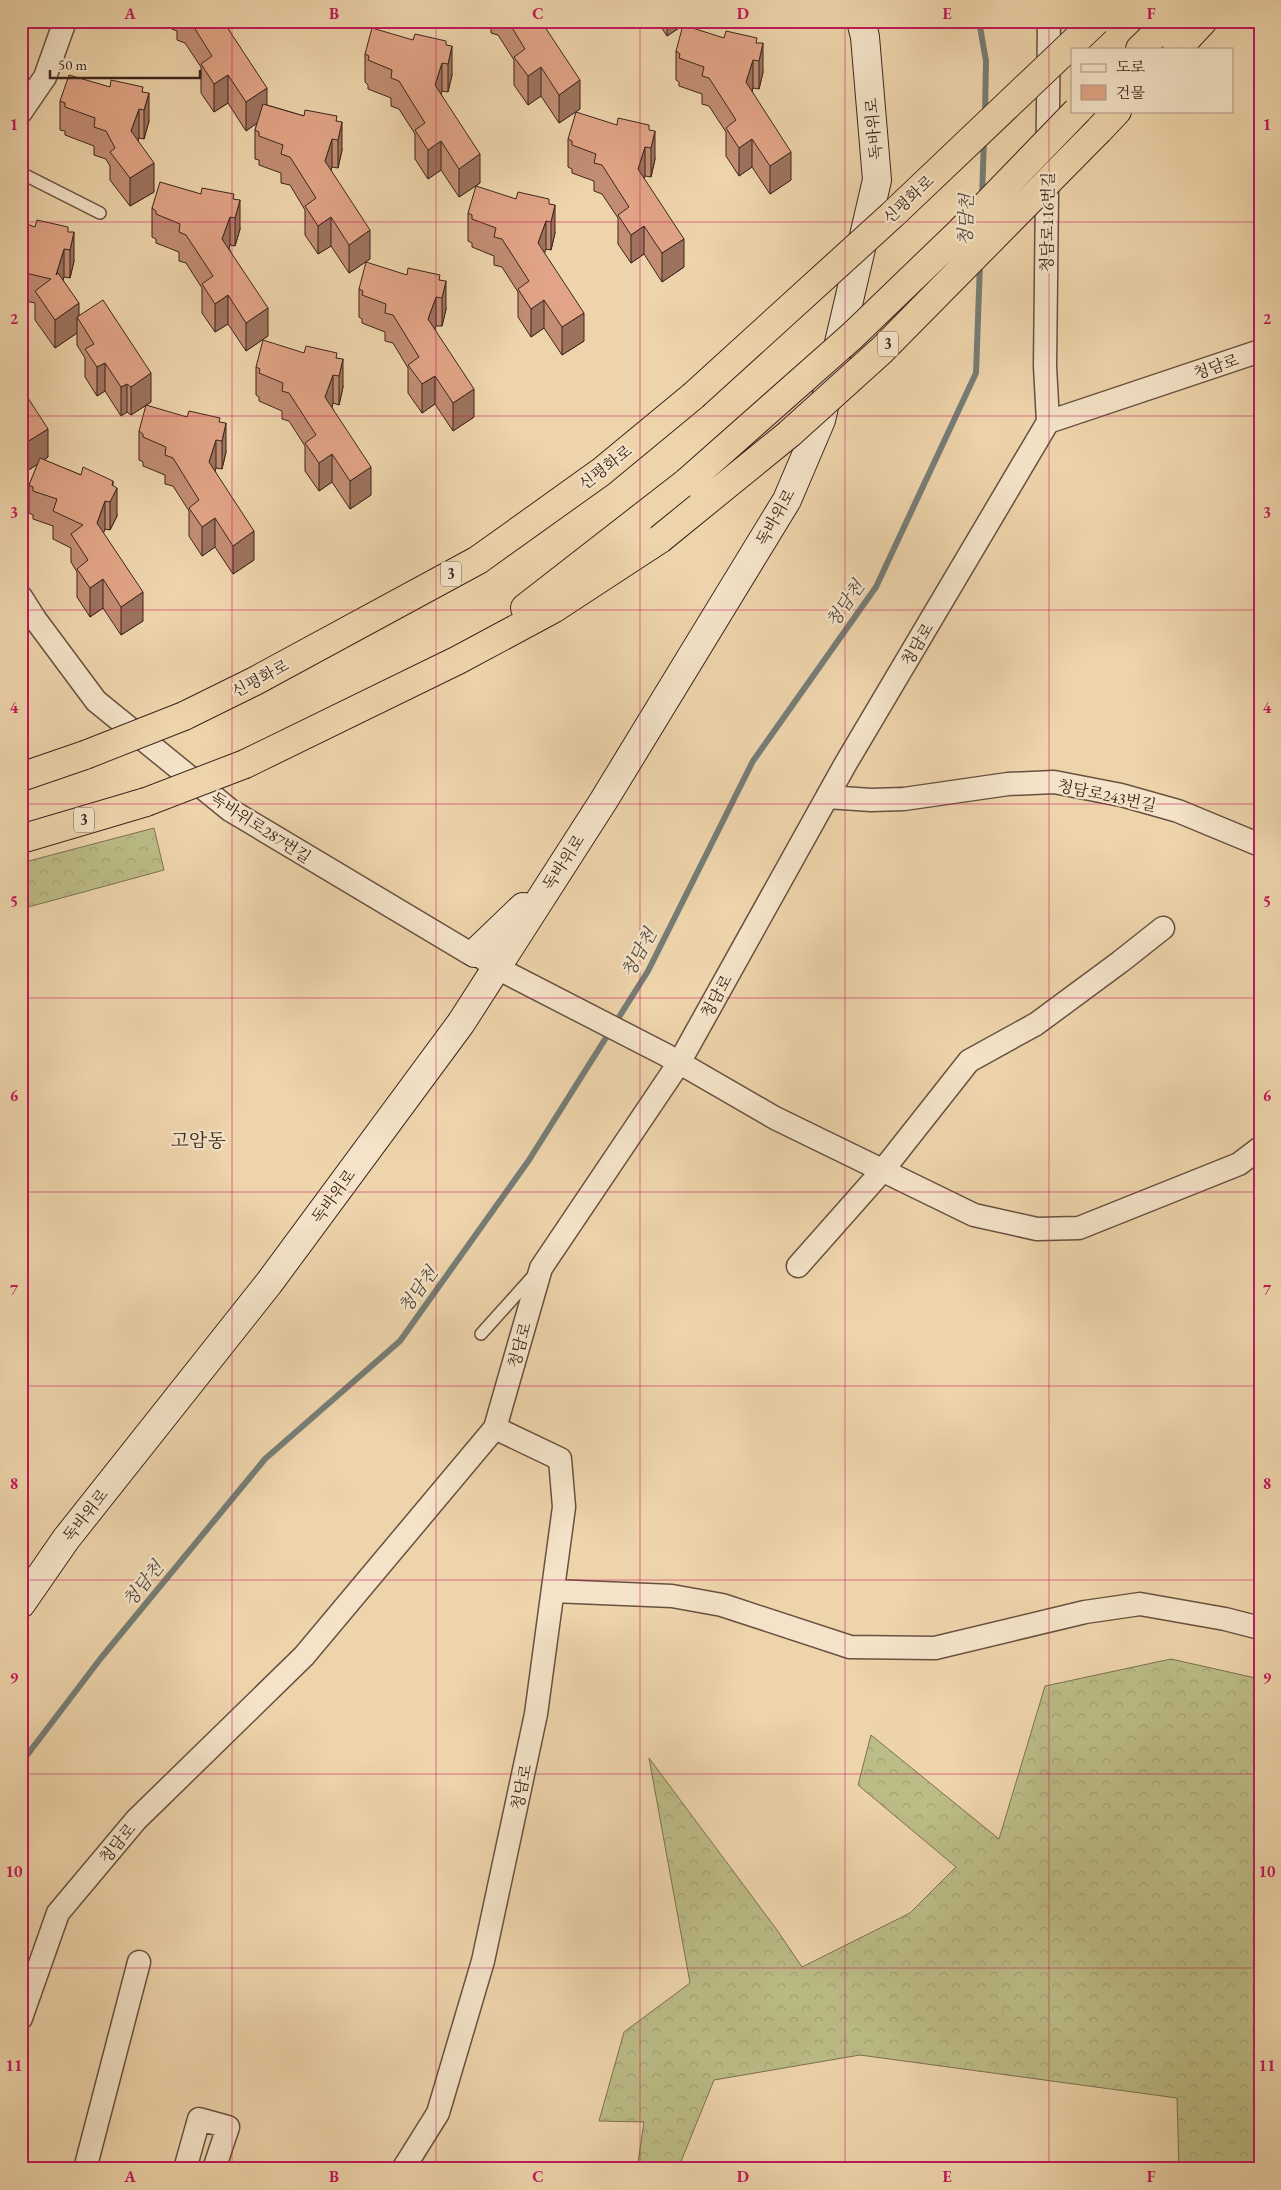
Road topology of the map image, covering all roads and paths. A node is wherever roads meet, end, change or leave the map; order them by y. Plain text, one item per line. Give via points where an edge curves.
1 (65, 21) edge
2 (861, 21) edge
3 (1049, 21) edge
4 (1096, 21) edge
5 (1169, 21) edge
6 (1203, 21) edge
7 (1141, 48) edge
8 (1178, 48) edge
9 (21, 112) edge
10 (1076, 112) edge
11 (1108, 121) edge
12 (21, 173) edge
13 (100, 213) dead end
14 (1260, 351) edge
15 (1048, 422) junction
16 (21, 598) edge
17 (458, 660) junction
18 (21, 777) edge
19 (827, 797) junction
20 (21, 839) edge
21 (1260, 844) edge
22 (552, 880) junction
23 (1163, 928) dead end
24 (473, 953) junction
25 (497, 968) junction
26 (461, 1023) junction
27 (672, 1059) junction
28 (1260, 1148) edge
29 (883, 1170) junction
30 (798, 1266) dead end
31 (541, 1268) junction
32 (481, 1334) dead end
33 (495, 1428) junction
34 (553, 1591) junction
35 (21, 1604) edge
36 (1260, 1628) edge
37 (139, 1962) dead end
38 (21, 2018) edge
39 (85, 2169) edge
40 (186, 2169) edge
41 (214, 2169) edge
42 (403, 2169) edge

1 - 9 street via 45,77
2 - 22 main road, 독바위로 via 877,180 821,420 787,500
3 - 15 street, 청담로116번길
4 - 18 highway, 신평화로 / 3, bridge via 892,215 693,396 601,472 478,560 184,716
5 - 7 highway
6 - 8 highway
10 - 17 highway, 3, bridge via 960,232 852,336 687,482
11 - 17 highway, 3, bridge via 882,350 789,434 660,539 553,609
12 - 13 lane
14 - 15 street, 청담로
15 - 19 street, 청담로
16 - 24 street, 독바위로287번길 via 96,701 230,810
17 - 20 highway, 3, bridge via 245,764 146,802
19 - 21 street, 청담로243번길 via 904,799 1008,784 1054,782 1121,794 1178,811
19 - 27 street, 청담로
22 - 24 main road
22 - 25 main road, 독바위로
23 - 29 street via 1036,1024 969,1062
24 - 25 street, 독바위로287번길
24 - 26 main road
25 - 26 main road, 독바위로
25 - 27 street
26 - 35 main road, 독바위로 via 269,1283 66,1539
27 - 29 street via 775,1118
27 - 31 street, 청담로
28 - 29 street via 1239,1164 1079,1228 1037,1229 974,1215
29 - 30 street
31 - 32 lane
31 - 33 street, 청담로
33 - 34 street, 청담로 via 560,1459 564,1507
33 - 38 street, 청담로 via 304,1656 136,1820 58,1913
34 - 36 street via 672,1596 722,1605 850,1647 934,1648 1086,1612 1140,1604
34 - 42 street, 청담로 via 536,1714 483,1961 438,2113
37 - 39 street
40 - 41 street via 199,2119 228,2127

